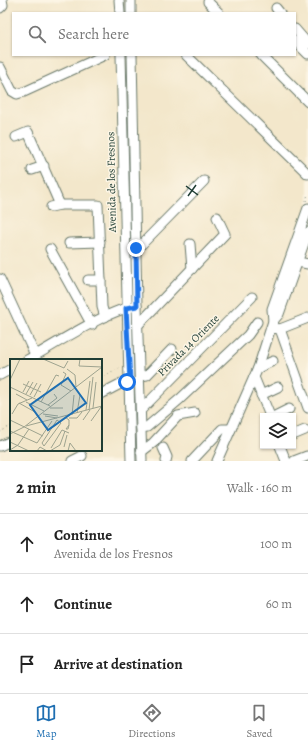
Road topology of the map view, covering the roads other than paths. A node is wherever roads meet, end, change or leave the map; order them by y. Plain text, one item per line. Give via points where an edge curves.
1 (119, 0) edge
2 (131, 0) edge
3 (208, 2) dead end
4 (120, 12) edge
5 (131, 12) edge
6 (218, 12) edge
7 (296, 30) edge
8 (296, 42) edge
9 (308, 44) edge
10 (308, 54) edge
11 (103, 56) edge
12 (121, 56) edge
13 (132, 56) edge
14 (187, 56) edge
15 (262, 56) edge
16 (0, 67) edge
17 (308, 102) edge
18 (16, 137) dead end
19 (44, 166) junction
20 (32, 170) dead end
21 (308, 174) edge
22 (204, 181) dead end
23 (60, 205) junction
24 (51, 207) dead end
25 (308, 208) edge
26 (216, 217) dead end
27 (308, 232) edge
28 (100, 242) junction
29 (69, 243) dead end
30 (190, 244) dead end
31 (136, 248) junction
32 (50, 249) dead end
33 (303, 255) edge
34 (308, 264) edge
35 (192, 269) junction
36 (0, 278) edge
37 (88, 280) dead end
38 (101, 280) junction
39 (252, 297) dead end
40 (137, 306) junction
41 (126, 308) junction
42 (105, 317) junction
43 (308, 318) edge
44 (257, 322) dead end
45 (139, 324) junction
46 (92, 325) junction
47 (274, 326) junction
48 (172, 349) dead end
49 (31, 358) edge
50 (273, 361) dead end
51 (10, 370) edge
52 (256, 372) junction
53 (0, 375) edge
54 (140, 376) junction
55 (130, 381) junction
56 (278, 387) dead end
57 (102, 394) edge
58 (261, 395) junction
59 (308, 408) edge
60 (289, 409) dead end
61 (141, 410) junction
62 (195, 413) dead end
63 (269, 413) edge
64 (281, 413) edge
65 (142, 428) junction
66 (231, 430) junction
67 (305, 430) dead end
68 (296, 434) edge
69 (10, 441) edge
70 (0, 446) edge
71 (163, 448) dead end
72 (281, 449) edge
73 (82, 456) dead end
74 (307, 456) dead end
75 (142, 457) edge
76 (72, 461) edge
77 (131, 461) edge
78 (166, 461) edge
79 (192, 461) edge
80 (217, 461) edge
81 (286, 461) edge
82 (294, 461) edge

1 - 4 street
2 - 5 street
3 - 6 street
7 - 9 street
8 - 10 street
11 - 16 street via 17,94 12,91
12 - 41 street, Avenida de los Fresnos
13 - 31 street
14 - 21 street
15 - 17 street
18 - 19 street via 28,132
19 - 20 street
19 - 23 street
22 - 31 street
23 - 24 street
23 - 28 street via 98,205
25 - 47 street via 272,309
26 - 35 street via 225,234
27 - 33 street
28 - 29 street
28 - 38 street
30 - 35 street
31 - 40 street
32 - 46 street
33 - 34 street
33 - 47 street
35 - 45 street
36 - 49 street
37 - 38 street
38 - 42 street
39 - 61 street, Privada 14 Oriente
40 - 41 street
40 - 45 street
41 - 42 street
41 - 55 street, Avenida de los Fresnos
42 - 46 street
43 - 47 street
44 - 65 street via 248,335 180,399 147,427
45 - 54 street
46 - 49 street
47 - 52 street
47 - 59 street
48 - 54 street via 147,375
50 - 52 street
51 - 53 street
52 - 58 street
52 - 66 street
54 - 61 street
55 - 57 street
55 - 77 street, Avenida de los Fresnos
56 - 58 street
58 - 63 street
60 - 64 street
61 - 65 street
62 - 75 street via 178,416
65 - 75 street
66 - 79 street via 222,429
66 - 80 street
67 - 68 street
69 - 70 street
71 - 78 street
72 - 81 street
73 - 76 street
74 - 82 street

